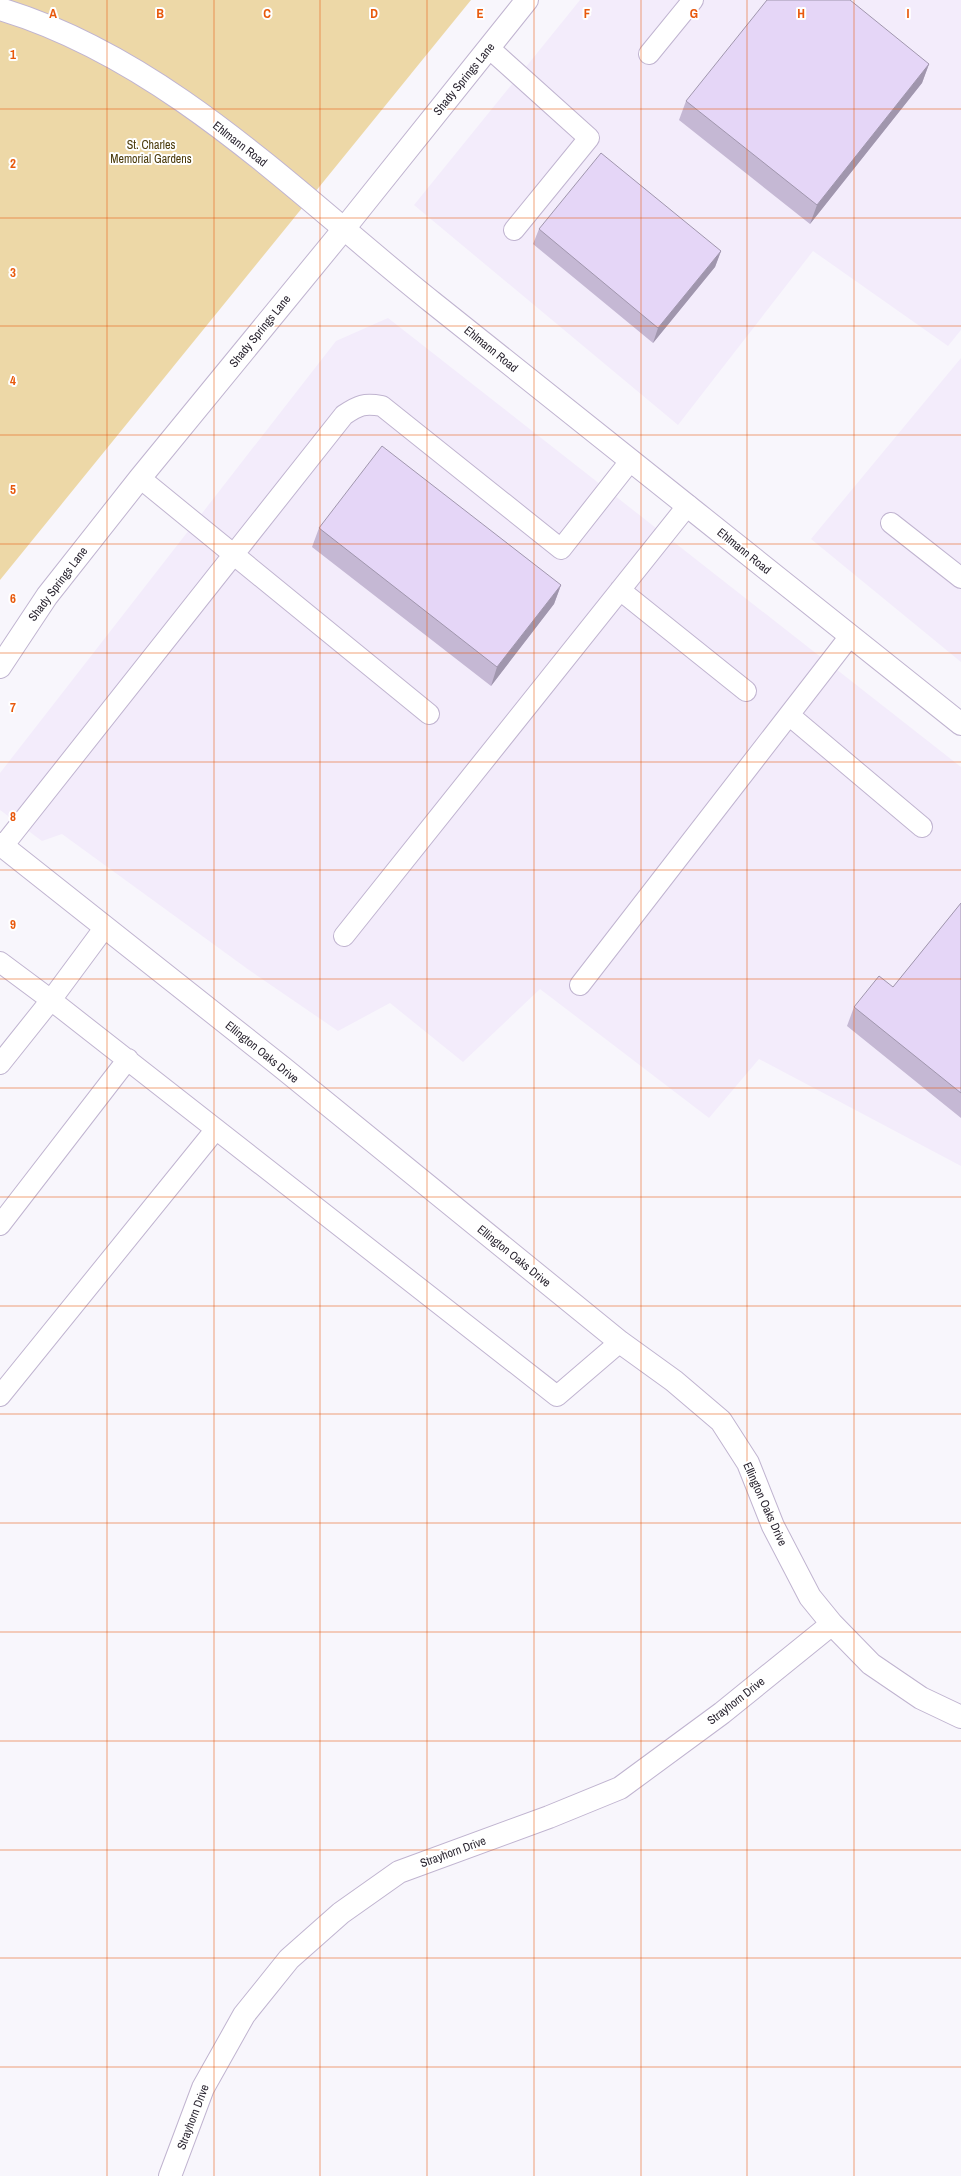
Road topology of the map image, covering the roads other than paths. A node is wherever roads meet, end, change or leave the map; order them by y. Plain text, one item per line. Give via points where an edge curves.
1 (527, 0) edge
2 (693, 0) edge
3 (0, 9) edge
4 (489, 48) junction
5 (649, 54) dead end
6 (343, 230) junction
7 (514, 230) dead end
8 (631, 460) junction
9 (140, 478) junction
10 (688, 506) junction
11 (891, 523) dead end
12 (233, 554) junction
13 (961, 578) edge
14 (620, 590) junction
15 (850, 636) junction
16 (0, 667) edge
17 (746, 691) dead end
18 (429, 714) dead end
19 (789, 715) junction
20 (961, 724) edge
21 (922, 828) dead end
22 (1, 845) edge
23 (105, 927) junction
24 (344, 936) dead end
25 (0, 962) edge
26 (580, 985) dead end
27 (51, 1000) junction
28 (128, 1059) junction
29 (0, 1064) edge
30 (216, 1129) junction
31 (0, 1225) edge
32 (620, 1342) junction
33 (0, 1396) edge
34 (832, 1624) junction
35 (961, 1717) edge
36 (170, 2176) edge

1 - 4 street, Shady Springs Lane
2 - 5 lane
3 - 6 street, Ehlmann Road via 87,44 147,78 209,120
4 - 6 street, Shady Springs Lane
4 - 7 lane via 589,138
6 - 8 street, Ehlmann Road
6 - 9 street, Shady Springs Lane
8 - 10 street, Ehlmann Road
8 - 12 lane via 561,549 382,406 368,404 356,407 344,415
9 - 12 lane
9 - 16 street, Shady Springs Lane via 47,596
10 - 14 lane
10 - 15 street, Ehlmann Road
11 - 13 lane
12 - 18 lane
12 - 22 lane
14 - 17 lane
14 - 24 lane
15 - 19 lane
15 - 20 street, Ehlmann Road
19 - 21 lane
19 - 26 lane
22 - 23 street, Ellington Oaks Drive
23 - 27 lane
23 - 32 street, Ellington Oaks Drive
25 - 27 lane
27 - 28 lane
27 - 29 lane
28 - 30 lane
28 - 31 lane
30 - 32 lane via 557,1396
30 - 33 lane
32 - 34 street, Ellington Oaks Drive via 674,1381 721,1421 748,1463 773,1526 810,1597
34 - 35 street, Ellington Oaks Drive via 871,1664 921,1698
34 - 36 street, Strayhorn Drive via 722,1713 620,1788 399,1872 341,1913 289,1959 244,2015 203,2088

